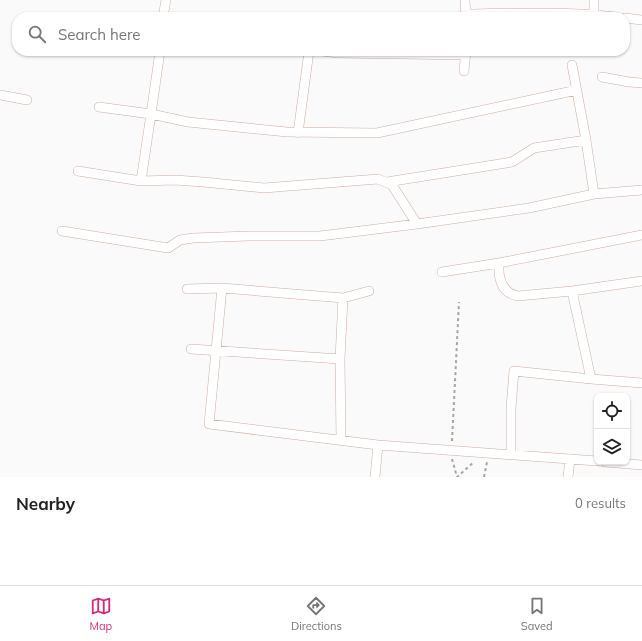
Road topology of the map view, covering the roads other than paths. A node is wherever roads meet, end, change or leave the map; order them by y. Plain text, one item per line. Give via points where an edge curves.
1 (166, 0) edge
2 (465, 0) edge
3 (594, 0) edge
4 (163, 12) edge
5 (466, 12) edge
6 (594, 12) edge
7 (630, 19) edge
8 (642, 20) edge
9 (159, 56) edge
10 (308, 56) edge
11 (466, 56) edge
12 (572, 65) dead end
13 (464, 71) dead end
14 (602, 77) dead end
15 (642, 83) edge
16 (577, 90) junction
17 (0, 95) edge
18 (27, 100) dead end
19 (99, 107) dead end
20 (151, 114) junction
21 (298, 132) junction
22 (586, 140) junction
23 (78, 171) dead end
24 (141, 181) junction
25 (387, 182) junction
26 (642, 192) edge
27 (594, 194) junction
28 (417, 224) junction
29 (62, 231) dead end
30 (642, 236) edge
31 (499, 263) junction
32 (442, 272) dead end
33 (642, 281) edge
34 (222, 288) junction
35 (187, 289) dead end
36 (369, 291) dead end
37 (572, 291) junction
38 (343, 298) junction
39 (192, 349) dead end
40 (216, 351) junction
41 (340, 359) junction
42 (591, 379) junction
43 (642, 383) edge
44 (341, 440) junction
45 (378, 445) junction
46 (511, 455) junction
47 (570, 459) junction
48 (594, 461) edge
49 (630, 464) edge
50 (642, 465) edge
51 (375, 477) edge
52 (568, 477) edge

1 - 4 street
2 - 5 street
3 - 6 street
7 - 8 street
9 - 20 street
10 - 21 street
11 - 13 street
12 - 16 street
14 - 15 street
16 - 21 street via 377,133
16 - 22 street
17 - 18 street
19 - 20 street
20 - 21 street via 188,122
20 - 24 street
22 - 25 street via 534,148 512,162
22 - 27 street
23 - 24 street
24 - 25 street via 175,180 264,188 369,179
25 - 28 street via 395,189
26 - 27 street
27 - 28 street via 529,208
28 - 29 street via 320,236 193,238 180,240 168,248
30 - 31 street
31 - 32 street
31 - 37 street via 502,283 510,294 518,296
33 - 37 street
34 - 35 street
34 - 38 street
34 - 40 street
36 - 38 street
37 - 42 street
38 - 41 street
39 - 40 street
40 - 41 street
40 - 44 street via 209,424
41 - 44 street
42 - 43 street
42 - 46 street via 514,371
44 - 45 street
45 - 46 street
45 - 51 street
46 - 47 street
47 - 48 street
47 - 52 street
49 - 50 street

